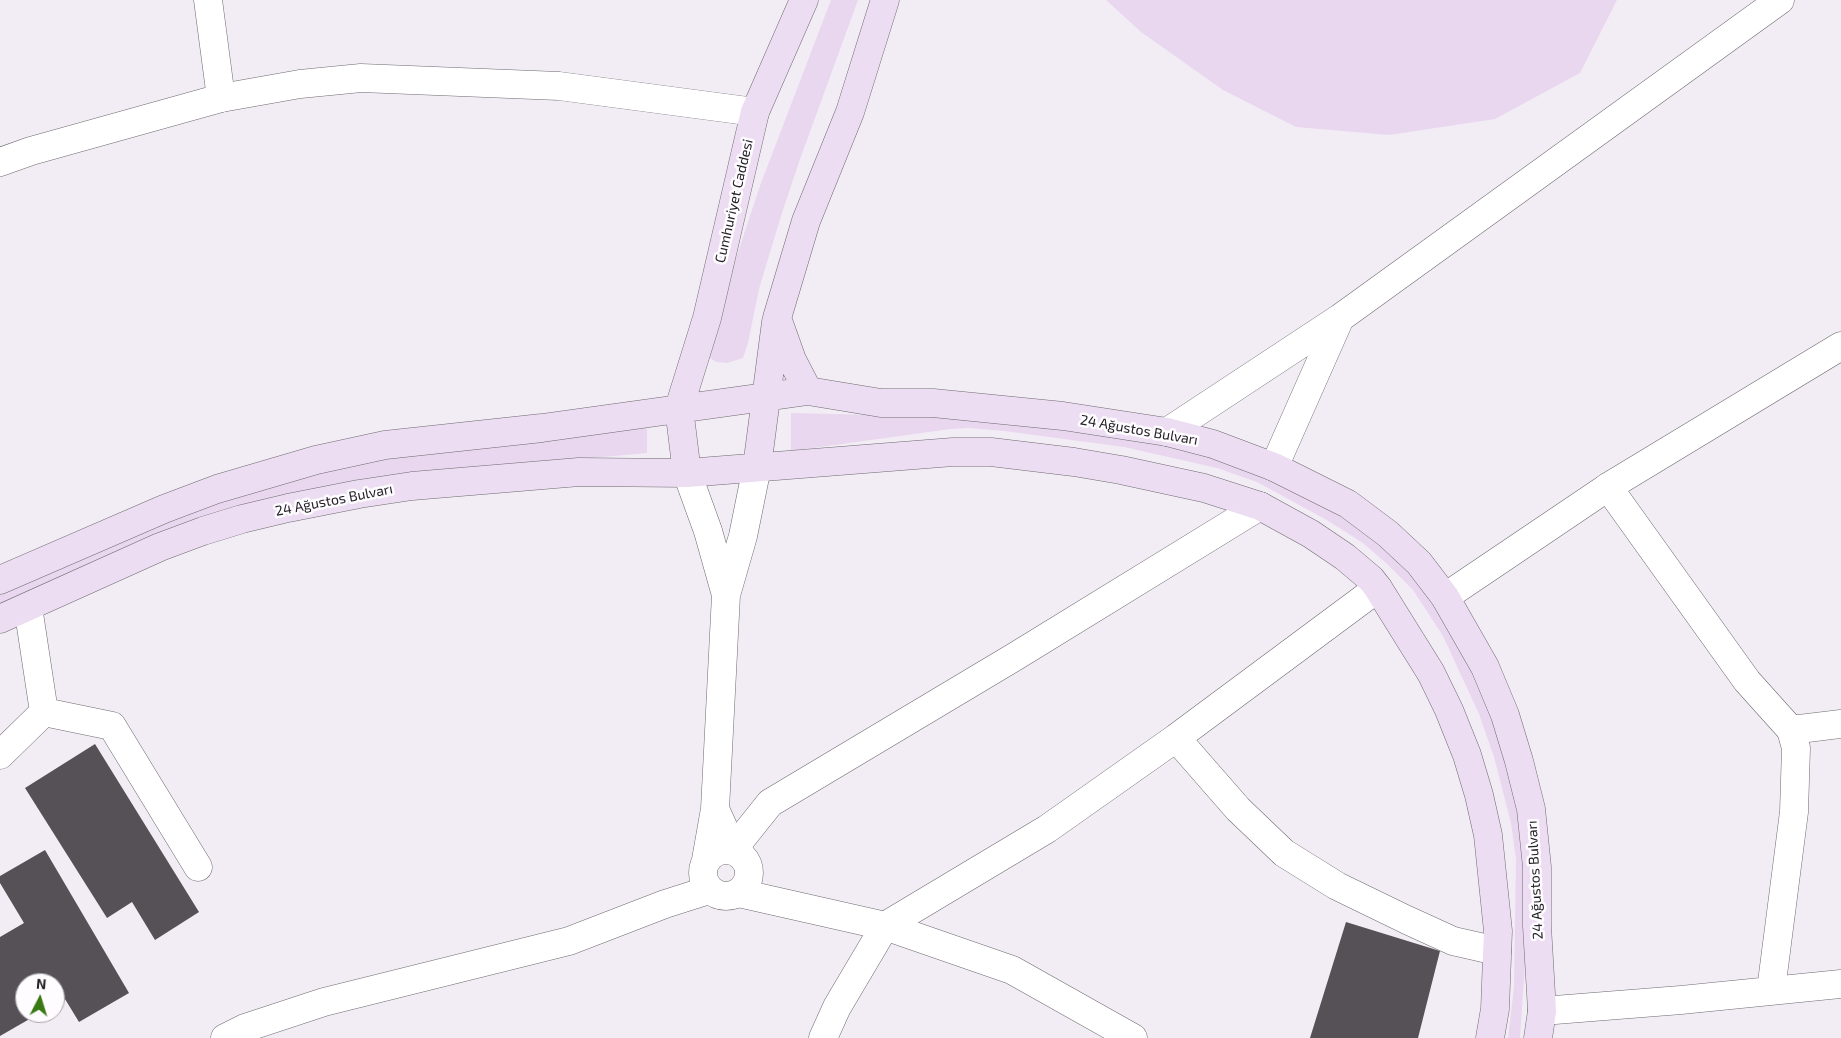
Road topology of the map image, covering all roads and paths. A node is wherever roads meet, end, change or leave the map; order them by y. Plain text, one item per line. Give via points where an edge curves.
1 (208, 0) edge
2 (804, 0) edge
3 (885, 0) edge
4 (1780, 0) edge
5 (222, 98) junction
6 (755, 112) junction
7 (0, 162) edge
8 (776, 318) junction
9 (1340, 318) junction
10 (1841, 346) edge
11 (808, 391) junction
12 (766, 397) junction
13 (680, 408) junction
14 (1167, 432) junction
15 (757, 467) junction
16 (1274, 467) junction
17 (687, 473) junction
18 (1608, 487) junction
19 (1260, 506) junction
20 (0, 580) edge
21 (1378, 588) junction
22 (726, 595) junction
23 (1445, 597) junction
24 (28, 607) junction
25 (0, 619) edge
26 (44, 712) junction
27 (1841, 724) edge
28 (1791, 730) junction
29 (1176, 738) junction
30 (0, 754) edge
31 (715, 809) junction
32 (734, 851) junction
33 (706, 860) junction
34 (198, 867) dead end
35 (709, 890) junction
36 (739, 894) junction
37 (885, 926) junction
38 (1497, 951) junction
39 (1841, 984) edge
40 (1771, 990) junction
41 (1542, 1011) junction
42 (240, 1035) edge
43 (823, 1038) edge
44 (1133, 1038) edge
45 (1490, 1038) edge
46 (1538, 1038) edge

1 - 5 street
2 - 6 main road, Cumhuriyet Caddesi
3 - 8 main road via 850,112 806,221
4 - 9 street
5 - 6 street via 300,84 361,78 559,86
5 - 7 street
6 - 13 main road, Cumhuriyet Caddesi via 707,318
8 - 11 main road
8 - 12 main road
9 - 14 street
9 - 16 street
10 - 18 street
11 - 12 main road, 24 Ağustos Bulvarı
11 - 14 main road, 24 Ağustos Bulvarı via 881,403 933,403 1063,416
12 - 13 main road, 24 Ağustos Bulvarı
12 - 15 main road
13 - 17 main road
13 - 20 main road, 24 Ağustos Bulvarı via 542,428 385,445 316,460 226,486 164,509
14 - 16 main road, 24 Ağustos Bulvarı via 1213,444
15 - 17 main road, 24 Ağustos Bulvarı
15 - 19 main road via 918,454 992,452 1121,470 1204,488
15 - 22 street via 743,536
16 - 23 main road, 24 Ağustos Bulvarı via 1348,504 1388,534 1419,562
17 - 22 street
17 - 24 main road, 24 Ağustos Bulvarı via 579,472 493,478 412,486 288,508 203,531
18 - 23 street
18 - 28 street via 1747,682
19 - 21 main road via 1345,557
19 - 32 street via 770,803
21 - 29 street
21 - 38 main road via 1431,673 1467,755 1488,835 1498,931
22 - 31 street
23 - 41 main road, 24 Ağustos Bulvarı via 1486,667 1506,715 1531,809 1537,867
24 - 25 main road, 24 Ağustos Bulvarı
24 - 26 street
26 - 30 street
26 - 34 street via 112,726
27 - 28 street
28 - 40 street via 1796,748 1794,812
29 - 37 street via 1047,829
29 - 38 street via 1238,809 1284,853 1337,886 1407,920 1453,941
31 - 32 street
31 - 33 street
32 - 33 street via 718,851
32 - 36 street via 743,856 750,876
33 - 35 street via 702,870
35 - 36 street via 728,897
35 - 42 street via 569,941 324,1002
36 - 37 street
37 - 43 street via 837,1007
37 - 44 street via 1012,970
38 - 45 main road via 1495,1009
39 - 40 street
40 - 41 street
41 - 46 main road, 24 Ağustos Bulvarı

